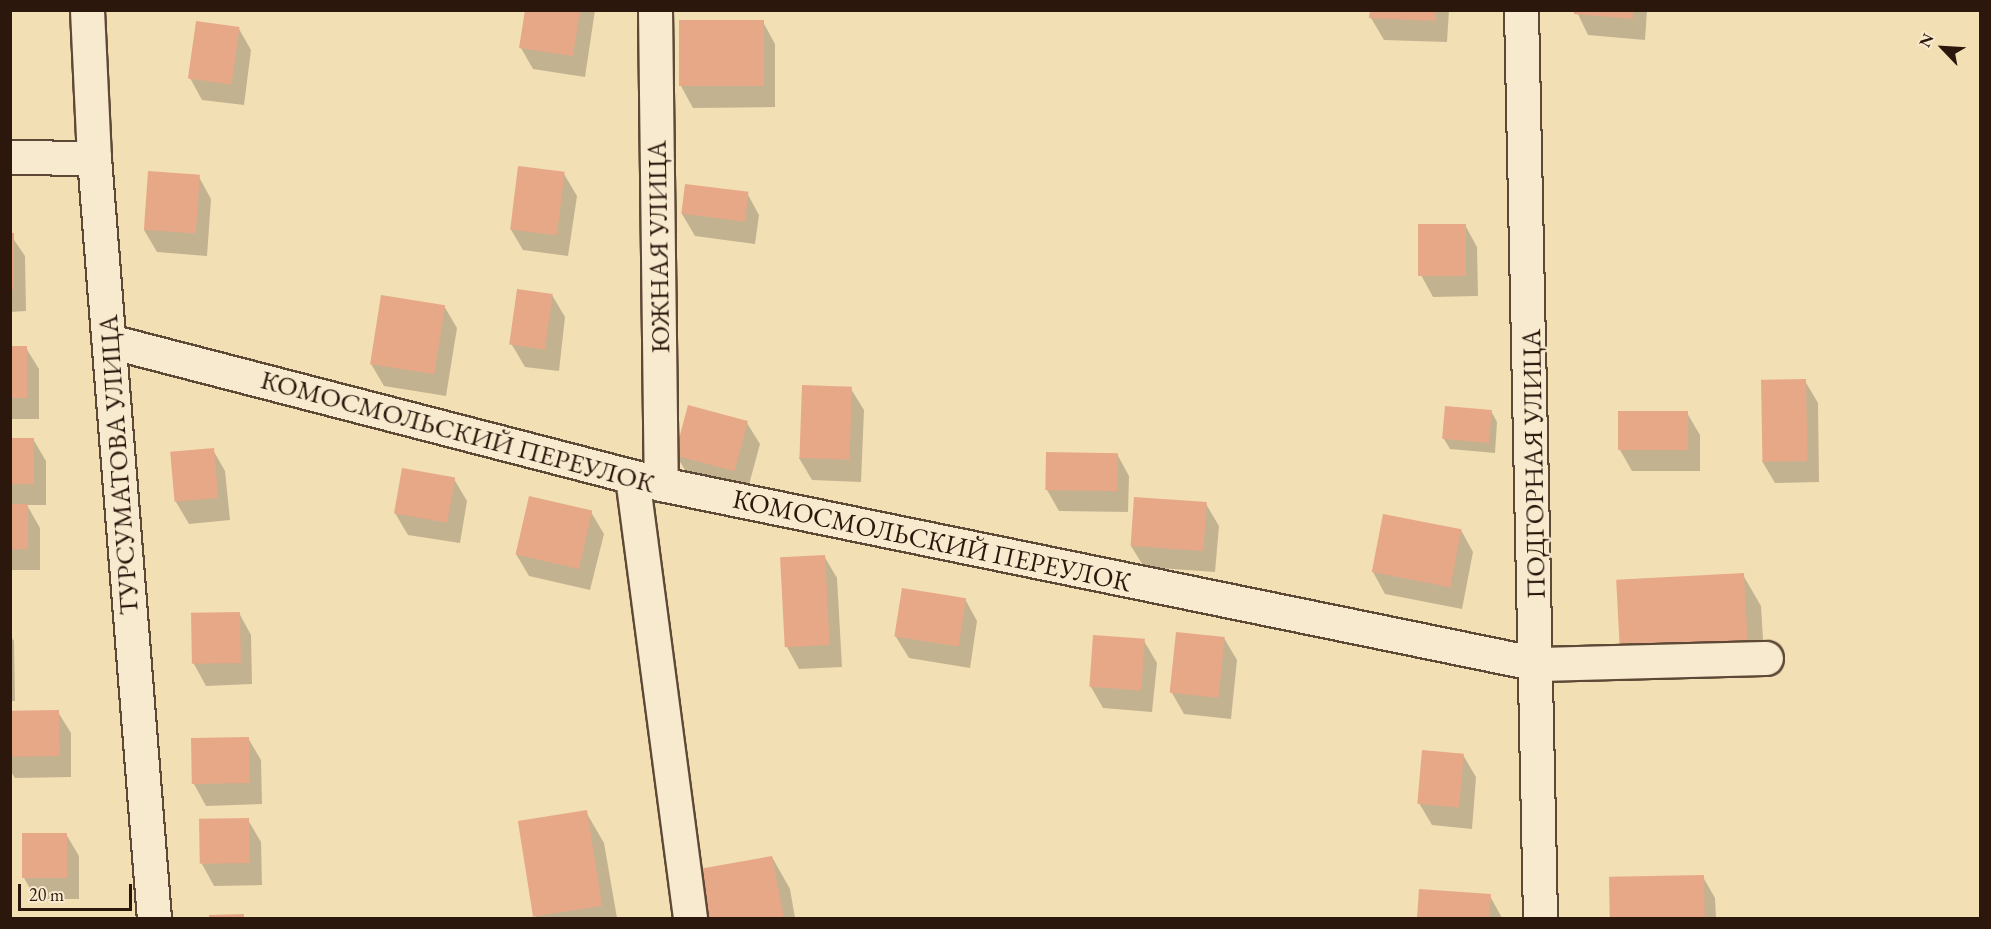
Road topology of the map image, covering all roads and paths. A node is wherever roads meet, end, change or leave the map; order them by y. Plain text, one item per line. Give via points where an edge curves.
1 (87, 10) edge
2 (655, 10) edge
3 (1521, 10) edge
4 (10, 157) edge
5 (94, 158) junction
6 (109, 340) junction
7 (647, 481) junction
8 (1766, 658) dead end
9 (1538, 664) junction
10 (154, 918) edge
11 (690, 918) edge
12 (1540, 918) edge

1 - 5 street, ТУРСУМАТОВА УЛИЦА
2 - 7 street, ЮЖНАЯ УЛИЦА
3 - 9 street, ПОДГОРНАЯ УЛИЦА
4 - 5 street
5 - 6 street, ТУРСУМАТОВА УЛИЦА
6 - 7 street, КОМОСМОЛЬСКИЙ ПЕРЕУЛОК
6 - 10 street, ТУРСУМАТОВА УЛИЦА
7 - 9 street, КОМОСМОЛЬСКИЙ ПЕРЕУЛОК
7 - 11 street, ЮЖНАЯ УЛИЦА
8 - 9 street, КОМОСМОЛЬСКИЙ ПЕРЕУЛОК
9 - 12 street, ПОДГОРНАЯ УЛИЦА

